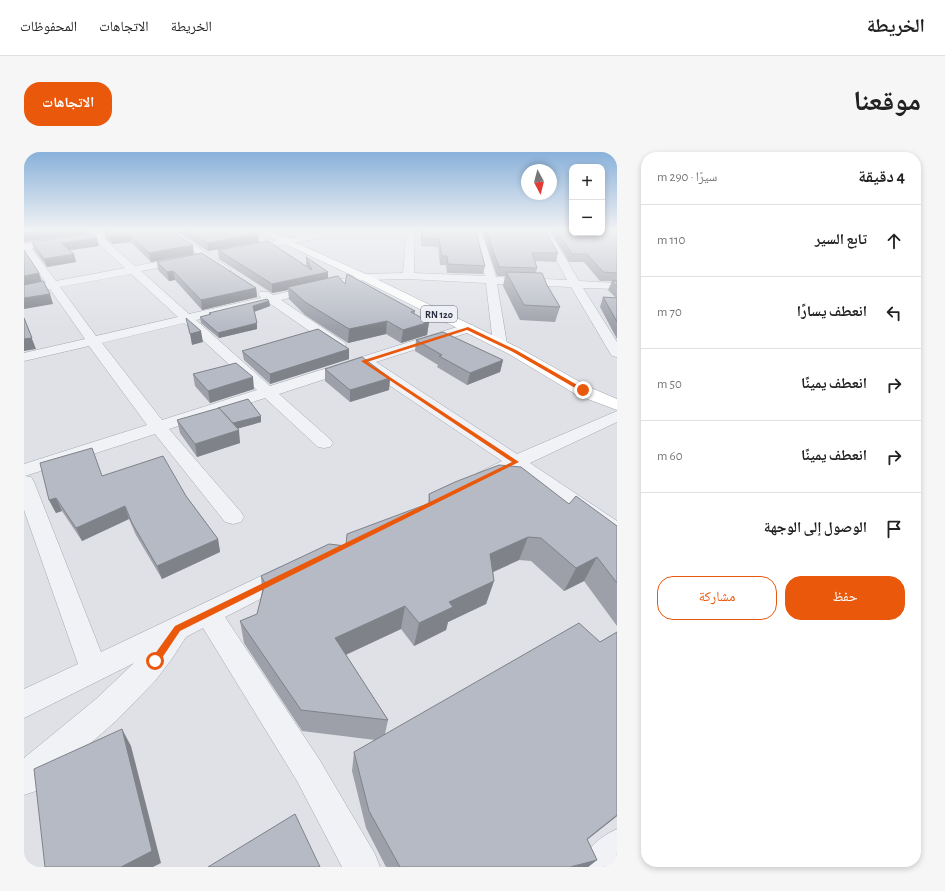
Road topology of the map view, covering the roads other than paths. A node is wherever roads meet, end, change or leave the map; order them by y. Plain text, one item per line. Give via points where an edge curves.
1 (36, 262) edge
2 (125, 262) edge
3 (174, 262) edge
4 (217, 262) edge
5 (333, 262) edge
6 (339, 262) edge
7 (409, 262) edge
8 (486, 262) edge
9 (563, 262) edge
10 (134, 270) junction
11 (364, 276) junction
12 (408, 276) junction
13 (239, 277) edge
14 (491, 280) junction
15 (575, 284) junction
16 (53, 286) junction
17 (251, 286) edge
18 (617, 286) edge
19 (24, 291) edge
20 (270, 299) junction
21 (187, 318) junction
22 (468, 328) junction
23 (93, 341) junction
24 (500, 344) junction
25 (514, 351) junction
26 (617, 353) edge
27 (24, 357) edge
28 (364, 361) junction
29 (268, 392) junction
30 (617, 394) edge
31 (617, 405) edge
32 (617, 416) edge
33 (158, 427) junction
34 (324, 442) dead end
35 (516, 462) junction
36 (24, 470) edge
37 (24, 482) edge
38 (466, 486) edge
39 (234, 517) dead end
40 (617, 532) edge
41 (308, 564) edge
42 (208, 613) junction
43 (177, 628) junction
44 (94, 670) junction
45 (24, 704) edge
46 (24, 779) edge
47 (617, 847) edge
48 (362, 867) edge
49 (597, 867) edge

1 - 16 street
2 - 10 street
3 - 10 street
4 - 13 street
5 - 11 main road, RN 120
6 - 11 main road
7 - 12 street
8 - 14 street
9 - 15 street
10 - 16 street
10 - 21 street
11 - 12 street
11 - 20 street
11 - 22 main road, RN 120
12 - 14 street
14 - 15 street
14 - 24 street
15 - 18 street
15 - 26 street
16 - 19 street
16 - 23 street
17 - 20 street
20 - 21 street
20 - 28 street
21 - 23 street
21 - 29 street
22 - 24 main road, RN 120
22 - 28 street
23 - 27 street
23 - 33 street
24 - 25 main road, RN 120
25 - 30 main road
25 - 31 main road, RN 120 via 583,390
28 - 29 street
28 - 35 street
29 - 33 street
29 - 34 street
32 - 35 street
33 - 36 street
33 - 39 street
35 - 38 street
35 - 40 street
37 - 44 street
41 - 42 street
42 - 43 street
42 - 48 street via 308,770
43 - 44 street
43 - 46 street via 155,661 121,695
44 - 45 street
47 - 49 street

